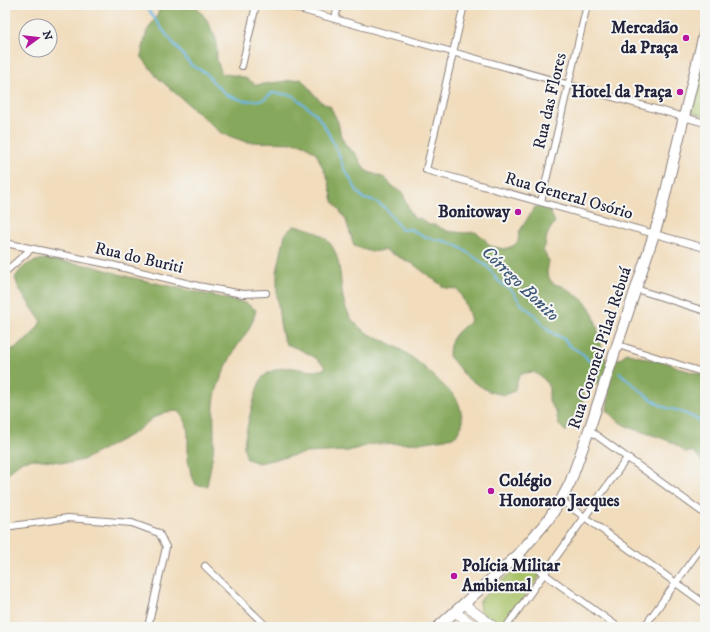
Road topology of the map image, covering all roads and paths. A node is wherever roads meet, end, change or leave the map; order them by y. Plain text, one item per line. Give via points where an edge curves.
1 (256, 5) edge
2 (285, 5) edge
3 (338, 5) edge
4 (464, 5) edge
5 (587, 5) edge
6 (335, 19) junction
7 (705, 30) edge
8 (453, 52) junction
9 (242, 66) dead end
10 (568, 84) junction
11 (685, 117) junction
12 (705, 123) edge
13 (541, 202) junction
14 (654, 234) junction
15 (5, 243) edge
16 (705, 248) edge
17 (31, 249) junction
18 (5, 272) edge
19 (636, 289) junction
20 (266, 293) dead end
21 (705, 311) edge
22 (618, 345) junction
23 (705, 374) edge
24 (590, 430) junction
25 (627, 458) junction
26 (561, 500) junction
27 (705, 514) edge
28 (585, 517) junction
29 (5, 527) edge
30 (705, 542) edge
31 (518, 555) junction
32 (205, 566) dead end
33 (544, 574) junction
34 (676, 583) junction
35 (464, 604) junction
36 (705, 604) edge
37 (455, 612) junction
38 (148, 627) edge
39 (267, 627) edge
40 (438, 627) edge
41 (476, 627) edge
42 (495, 627) edge
43 (506, 627) edge
44 (618, 627) edge
45 (644, 627) edge

1 - 9 street
2 - 6 street
3 - 6 street
4 - 8 street
5 - 10 street, Rua das Flores
6 - 8 street
7 - 11 main road, Rua Coronel Pilad Rebuá
8 - 10 street
8 - 13 street, Rua General Osório via 426,170
10 - 11 street
10 - 13 street, Rua das Flores
11 - 12 street
11 - 14 main road, Rua Coronel Pilad Rebuá
13 - 14 street, Rua General Osório
14 - 16 street, Rua General Osório
14 - 19 main road, Rua Coronel Pilad Rebuá
15 - 17 street, Rua do Buriti
17 - 18 street
17 - 20 street, Rua do Buriti via 112,264 198,286 243,294
19 - 21 street
19 - 22 main road, Rua Coronel Pilad Rebuá
22 - 23 street
22 - 24 main road, Rua Coronel Pilad Rebuá
24 - 25 street
24 - 26 main road, Rua Coronel Pilad Rebuá
25 - 27 street
25 - 28 street
26 - 28 street
26 - 31 main road, Rua Coronel Pilad Rebuá via 548,520
28 - 33 street
28 - 34 street
29 - 38 street via 68,518 132,523 159,533 166,546
30 - 34 street
31 - 33 street
31 - 35 main road, Rua Coronel Pilad Rebuá
32 - 39 street
33 - 43 street
33 - 44 street
34 - 36 street
34 - 45 street
35 - 37 main road, Rua Coronel Pilad Rebuá
35 - 42 street
37 - 40 main road, Rua Coronel Pilad Rebuá
37 - 41 street

